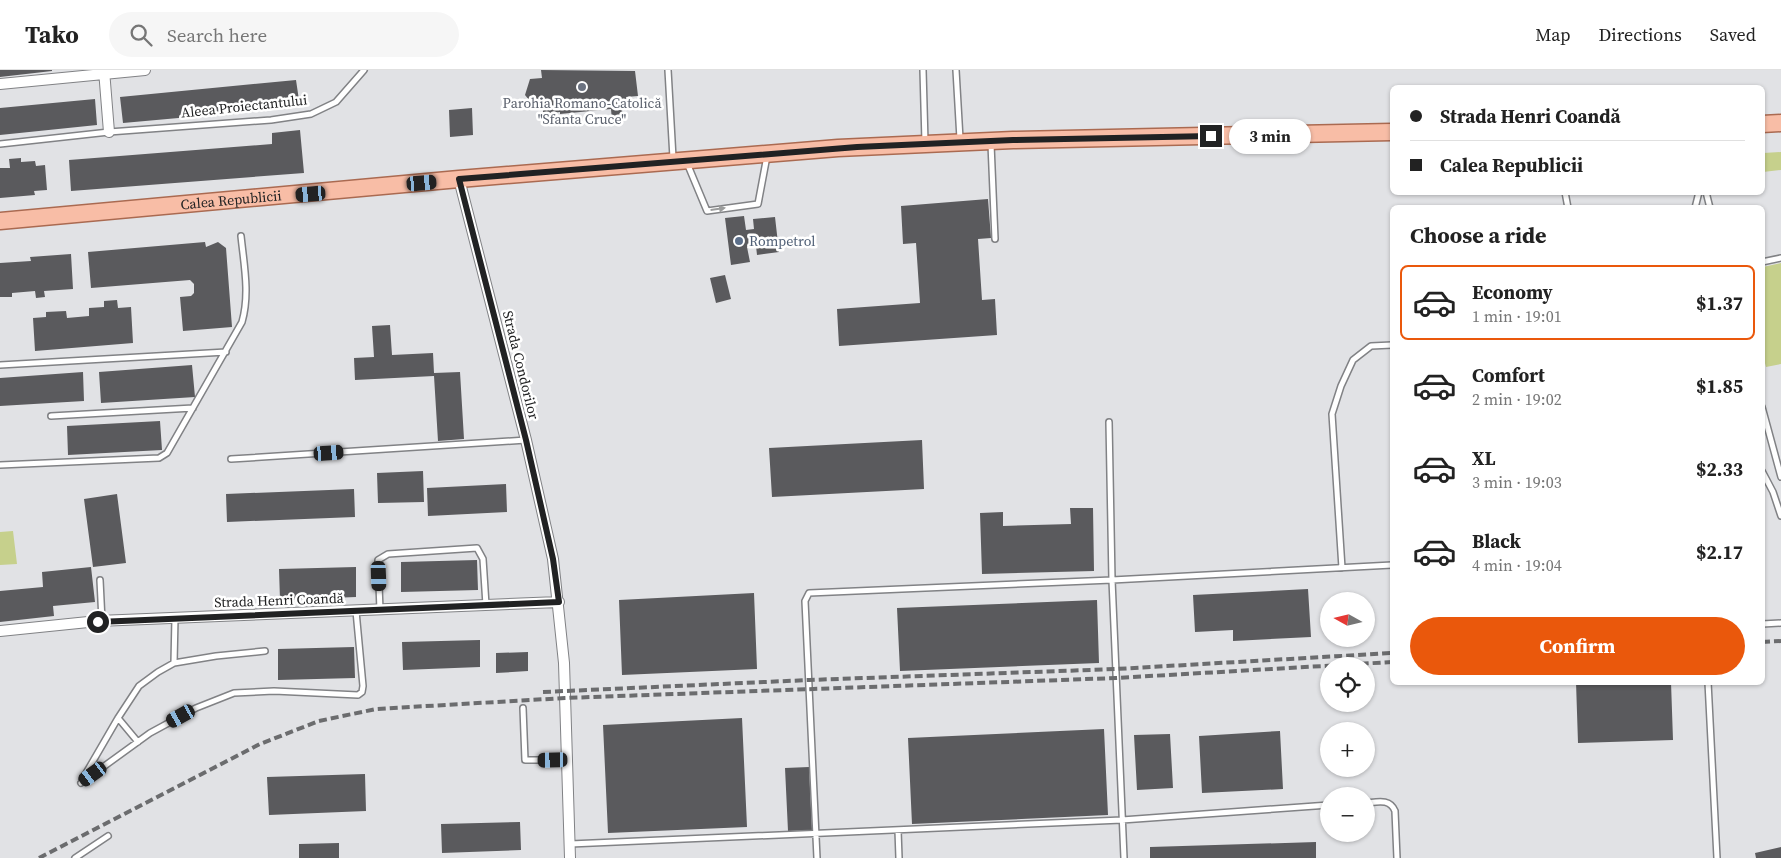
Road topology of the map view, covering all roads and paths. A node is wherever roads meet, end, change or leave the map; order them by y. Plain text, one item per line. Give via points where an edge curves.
1 (145, 70) edge
2 (364, 70) edge
3 (668, 70) edge
4 (923, 70) edge
5 (956, 70) edge
6 (104, 72) edge
7 (0, 84) edge
8 (1781, 123) edge
9 (1765, 124) edge
10 (109, 132) junction
11 (1390, 132) edge
12 (990, 141) junction
13 (960, 142) junction
14 (0, 144) edge
15 (925, 144) junction
16 (768, 154) junction
17 (679, 161) junction
18 (459, 179) junction
19 (0, 221) edge
20 (241, 236) dead end
21 (995, 239) dead end
22 (1781, 258) edge
23 (1765, 261) edge
24 (1390, 345) edge
25 (226, 352) junction
26 (0, 366) edge
27 (193, 408) junction
28 (1765, 415) edge
29 (51, 416) dead end
30 (1109, 422) dead end
31 (526, 440) junction
32 (231, 459) dead end
33 (0, 465) edge
34 (1765, 476) edge
35 (1781, 477) edge
36 (1781, 516) edge
37 (1390, 565) edge
38 (1342, 568) junction
39 (100, 580) dead end
40 (1112, 580) junction
41 (559, 602) junction
42 (486, 605) junction
43 (380, 610) junction
44 (356, 611) junction
45 (175, 618) junction
46 (102, 621) junction
47 (1781, 623) edge
48 (1765, 624) edge
49 (0, 631) edge
50 (265, 651) dead end
51 (174, 664) junction
52 (1708, 685) edge
53 (523, 708) dead end
54 (118, 718) junction
55 (138, 742) junction
56 (567, 760) junction
57 (1375, 803) edge
58 (1320, 806) edge
59 (1122, 820) junction
60 (898, 830) junction
61 (816, 833) junction
62 (108, 836) dead end
63 (570, 844) junction
64 (74, 858) edge
65 (570, 858) edge
66 (817, 858) edge
67 (899, 858) edge
68 (1124, 858) edge
69 (1397, 858) edge
70 (1717, 858) edge

1 - 6 street
2 - 10 lane, Aleea Proiectantului via 336,102 311,114
3 - 17 lane
4 - 15 lane
5 - 13 lane
6 - 7 street
6 - 10 street
8 - 9 main road
10 - 14 lane, Aleea Proiectantului
11 - 12 main road, Calea Republicii
12 - 13 main road, Calea Republicii
12 - 21 lane
13 - 15 main road, Calea Republicii
15 - 16 main road, Calea Republicii
16 - 17 main road, Calea Republicii
17 -> 16 lane via 707,211 758,204
17 - 18 main road, Calea Republicii
18 - 19 main road, Calea Republicii
18 - 31 street, Strada Condorilor
20 - 25 lane via 246,290 244,313
22 - 23 lane
24 - 38 lane via 1371,346 1353,360 1332,414
25 - 26 lane
25 - 27 lane
27 - 29 lane
27 - 33 lane via 166,454 159,458
28 - 35 lane
30 - 40 lane
31 - 32 lane
31 - 41 street, Strada Condorilor via 553,559
34 - 36 lane
37 - 38 lane
38 - 40 lane
39 - 46 lane
40 - 59 lane
40 - 61 lane via 809,593 805,601
41 - 42 street, Strada Henri Coandă
41 - 56 street, Strada Condorilor
42 - 43 street, Strada Henri Coandă
42 - 43 lane via 483,559 477,548 382,556 378,560
43 - 44 street, Strada Henri Coandă
44 - 45 street, Strada Henri Coandă
44 - 55 lane via 363,686 358,695 234,692 196,708
45 - 46 street, Strada Henri Coandă
45 - 51 lane
46 - 49 street, Strada Henri Coandă
47 - 48 lane
50 - 51 lane
51 - 54 lane via 139,686
52 - 70 lane
53 - 56 lane via 525,760
54 - 55 lane
54 - 55 lane via 81,783
56 - 63 street, Strada Condorilor
57 - 69 lane via 1386,802 1395,811
58 - 59 lane
59 - 60 lane
59 - 68 lane
60 - 61 lane
60 - 67 lane
61 - 63 lane
61 - 66 lane
62 - 64 lane
63 - 65 street, Strada Condorilor

